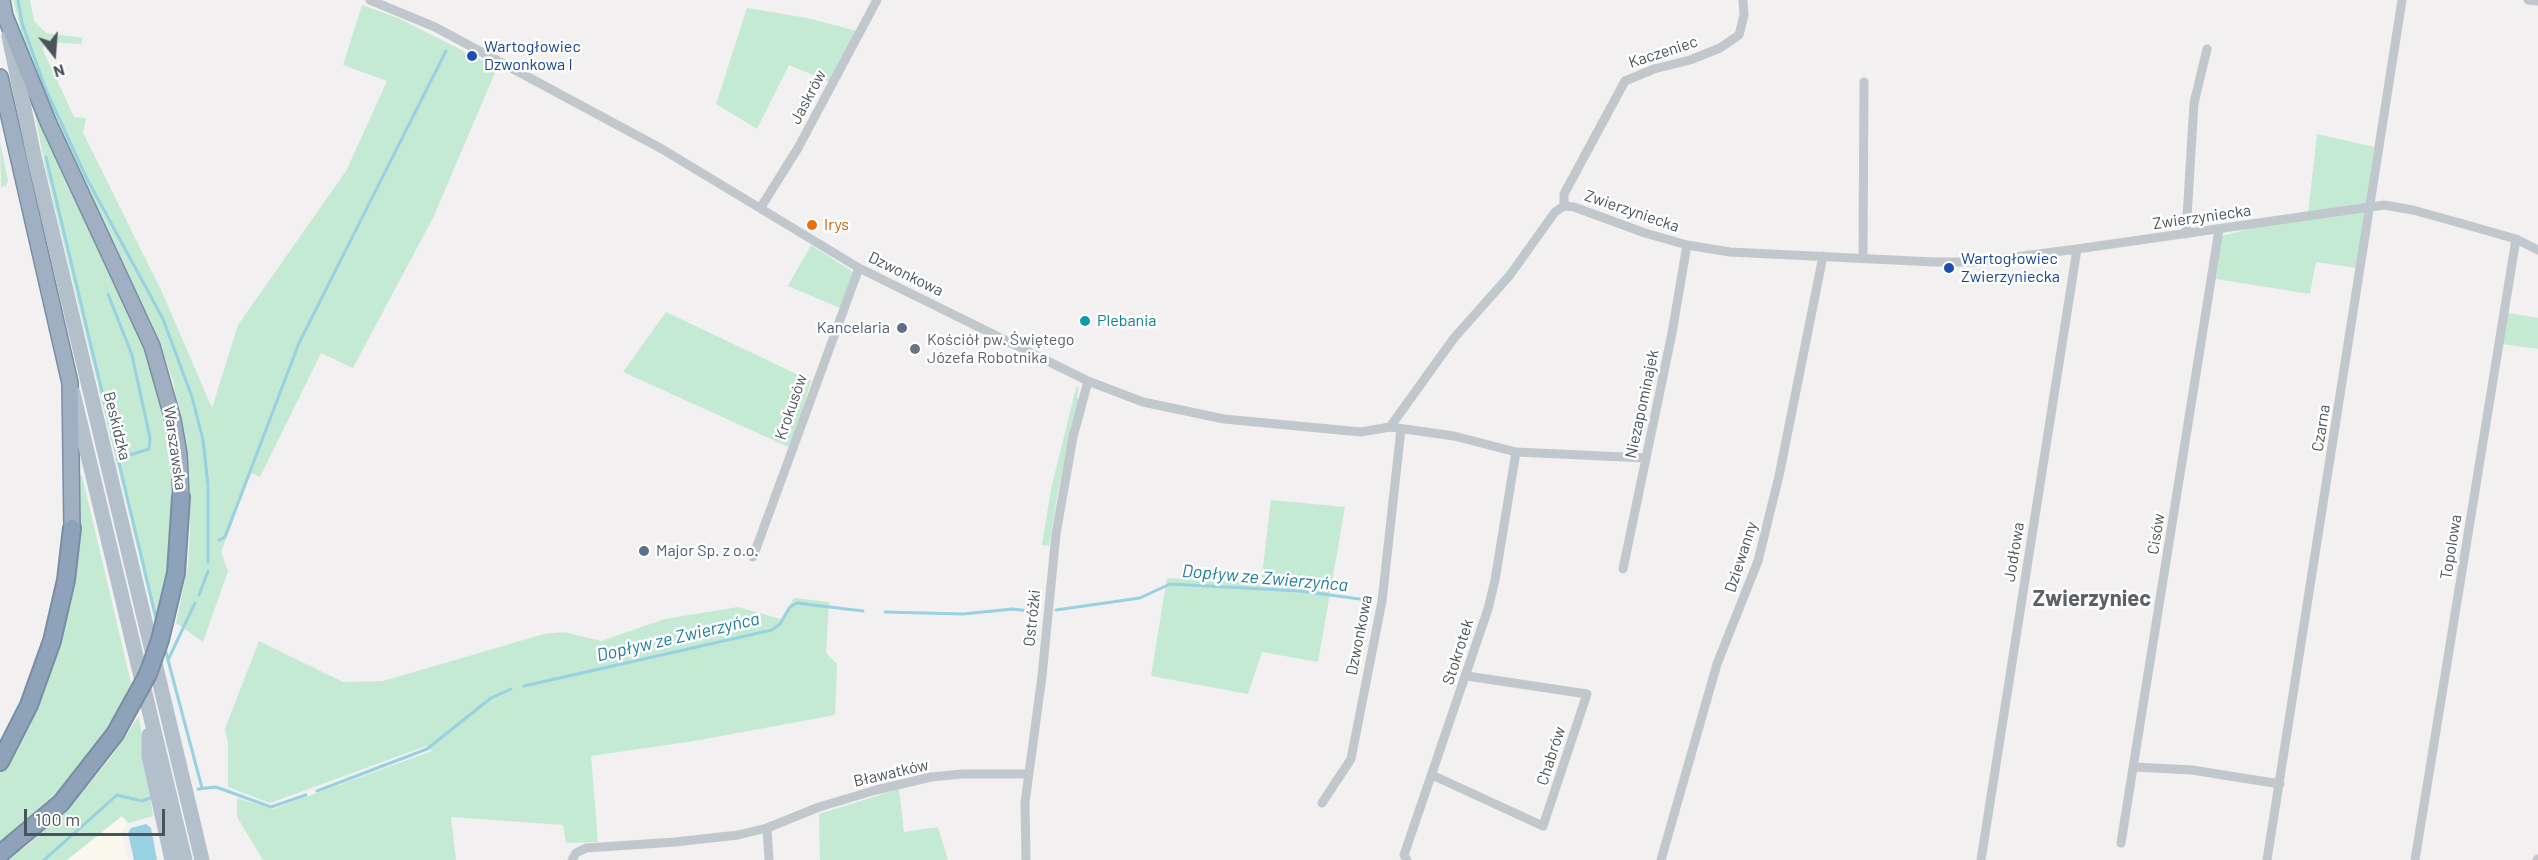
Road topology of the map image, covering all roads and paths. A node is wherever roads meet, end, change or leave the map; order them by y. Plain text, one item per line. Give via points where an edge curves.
1 (2, 0) edge
2 (370, 0) edge
3 (877, 0) edge
4 (1743, 0) edge
5 (2402, 0) edge
6 (2529, 0) edge
7 (2538, 1) edge
8 (5, 16) junction
9 (2207, 49) dead end
10 (0, 77) edge
11 (1864, 82) dead end
12 (1564, 206) junction
13 (761, 207) junction
14 (2369, 207) junction
15 (2219, 230) junction
16 (2186, 234) junction
17 (2516, 239) junction
18 (1687, 245) junction
19 (2077, 249) junction
20 (2538, 250) edge
21 (1823, 256) junction
22 (1863, 258) junction
23 (859, 268) junction
24 (1088, 381) junction
25 (70, 383) junction
26 (1390, 427) junction
27 (1401, 429) junction
28 (1516, 452) junction
29 (1646, 458) junction
30 (181, 496) joint
31 (72, 528) joint
32 (753, 557) dead end
33 (1623, 569) dead end
34 (1467, 676) junction
35 (149, 711) junction
36 (171, 727) junction
37 (0, 762) edge
38 (2135, 766) junction
39 (1029, 774) junction
40 (1432, 775) junction
41 (2280, 784) junction
42 (1322, 802) dead end
43 (766, 828) junction
44 (2121, 843) dead end
45 (0, 854) edge
46 (1405, 857) edge
47 (172, 860) edge
48 (185, 860) edge
49 (202, 860) edge
50 (211, 860) edge
51 (572, 860) edge
52 (769, 860) edge
53 (1026, 860) edge
54 (1661, 860) edge
55 (1981, 860) edge
56 (2267, 860) edge
57 (2415, 860) edge

1 - 8 highway, Beskidzka
2 - 13 street, Dzwonkowa via 507,64
3 - 13 street, Jaskrów via 798,148
4 - 12 street, Kaczeniec via 1739,34 1720,48 1625,81 1564,194
5 - 14 street, Czarna
6 - 7 street
8 - 30 highway, Warszawska via 63,158 152,346 173,420
8 - 36 main road, Beskidzka via 34,156
9 - 16 street via 2194,103
10 - 25 highway
11 - 22 street
12 - 18 street, Zwierzyniecka
12 - 26 street, Zwierzyniecka via 1550,217 1510,275 1454,338
13 - 23 street, Dzwonkowa
14 - 15 street, Zwierzyniecka
14 - 17 street, Zwierzyniecka via 2384,205 2413,210
14 - 41 street, Czarna
15 - 16 street, Zwierzyniecka
15 - 38 street, Cisów
16 - 19 street, Zwierzyniecka
17 - 20 street, Zwierzyniecka
17 - 57 street, Topolowa
18 - 21 street, Zwierzyniecka via 1730,252
18 - 29 street, Niezapominajek
19 - 22 street, Zwierzyniecka via 1976,261
19 - 55 street, Jodłowa
21 - 22 street, Zwierzyniecka
21 - 54 street, Dziewanny via 1758,561 1717,664
23 - 24 street, Dzwonkowa
23 - 32 street, Krokusów
24 - 26 street, Dzwonkowa via 1143,402 1224,419 1361,432
24 - 39 street, Ostróżki via 1060,506
25 - 31 highway
25 - 35 main road
26 - 27 street, Dzwonkowa
27 - 28 street, Dzwonkowa via 1454,436
27 - 42 street, Dzwonkowa via 1382,602 1350,759
28 - 29 street, Dzwonkowa
28 - 34 street, Stokrotek via 1495,580
29 - 33 street, Niezapominajek
30 - 45 highway, Warszawska, bridge via 176,573 148,674 115,734 61,803
31 - 37 highway via 66,580 52,641 29,705
34 - 40 street, Stokrotek
34 - 40 street, Chabrów via 1587,694 1543,826
35 - 47 main road via 149,756
35 - 48 main road
36 - 49 main road, Beskidzka
36 - 50 main road
38 - 41 street via 2192,770
38 - 44 street, Cisów
39 - 43 street, Bławatków via 931,777 819,807
39 - 53 street, Ostróżki
40 - 46 street, Stokrotek
41 - 56 street, Czarna
43 - 51 street, Bławatków via 738,835 586,848
43 - 52 street

